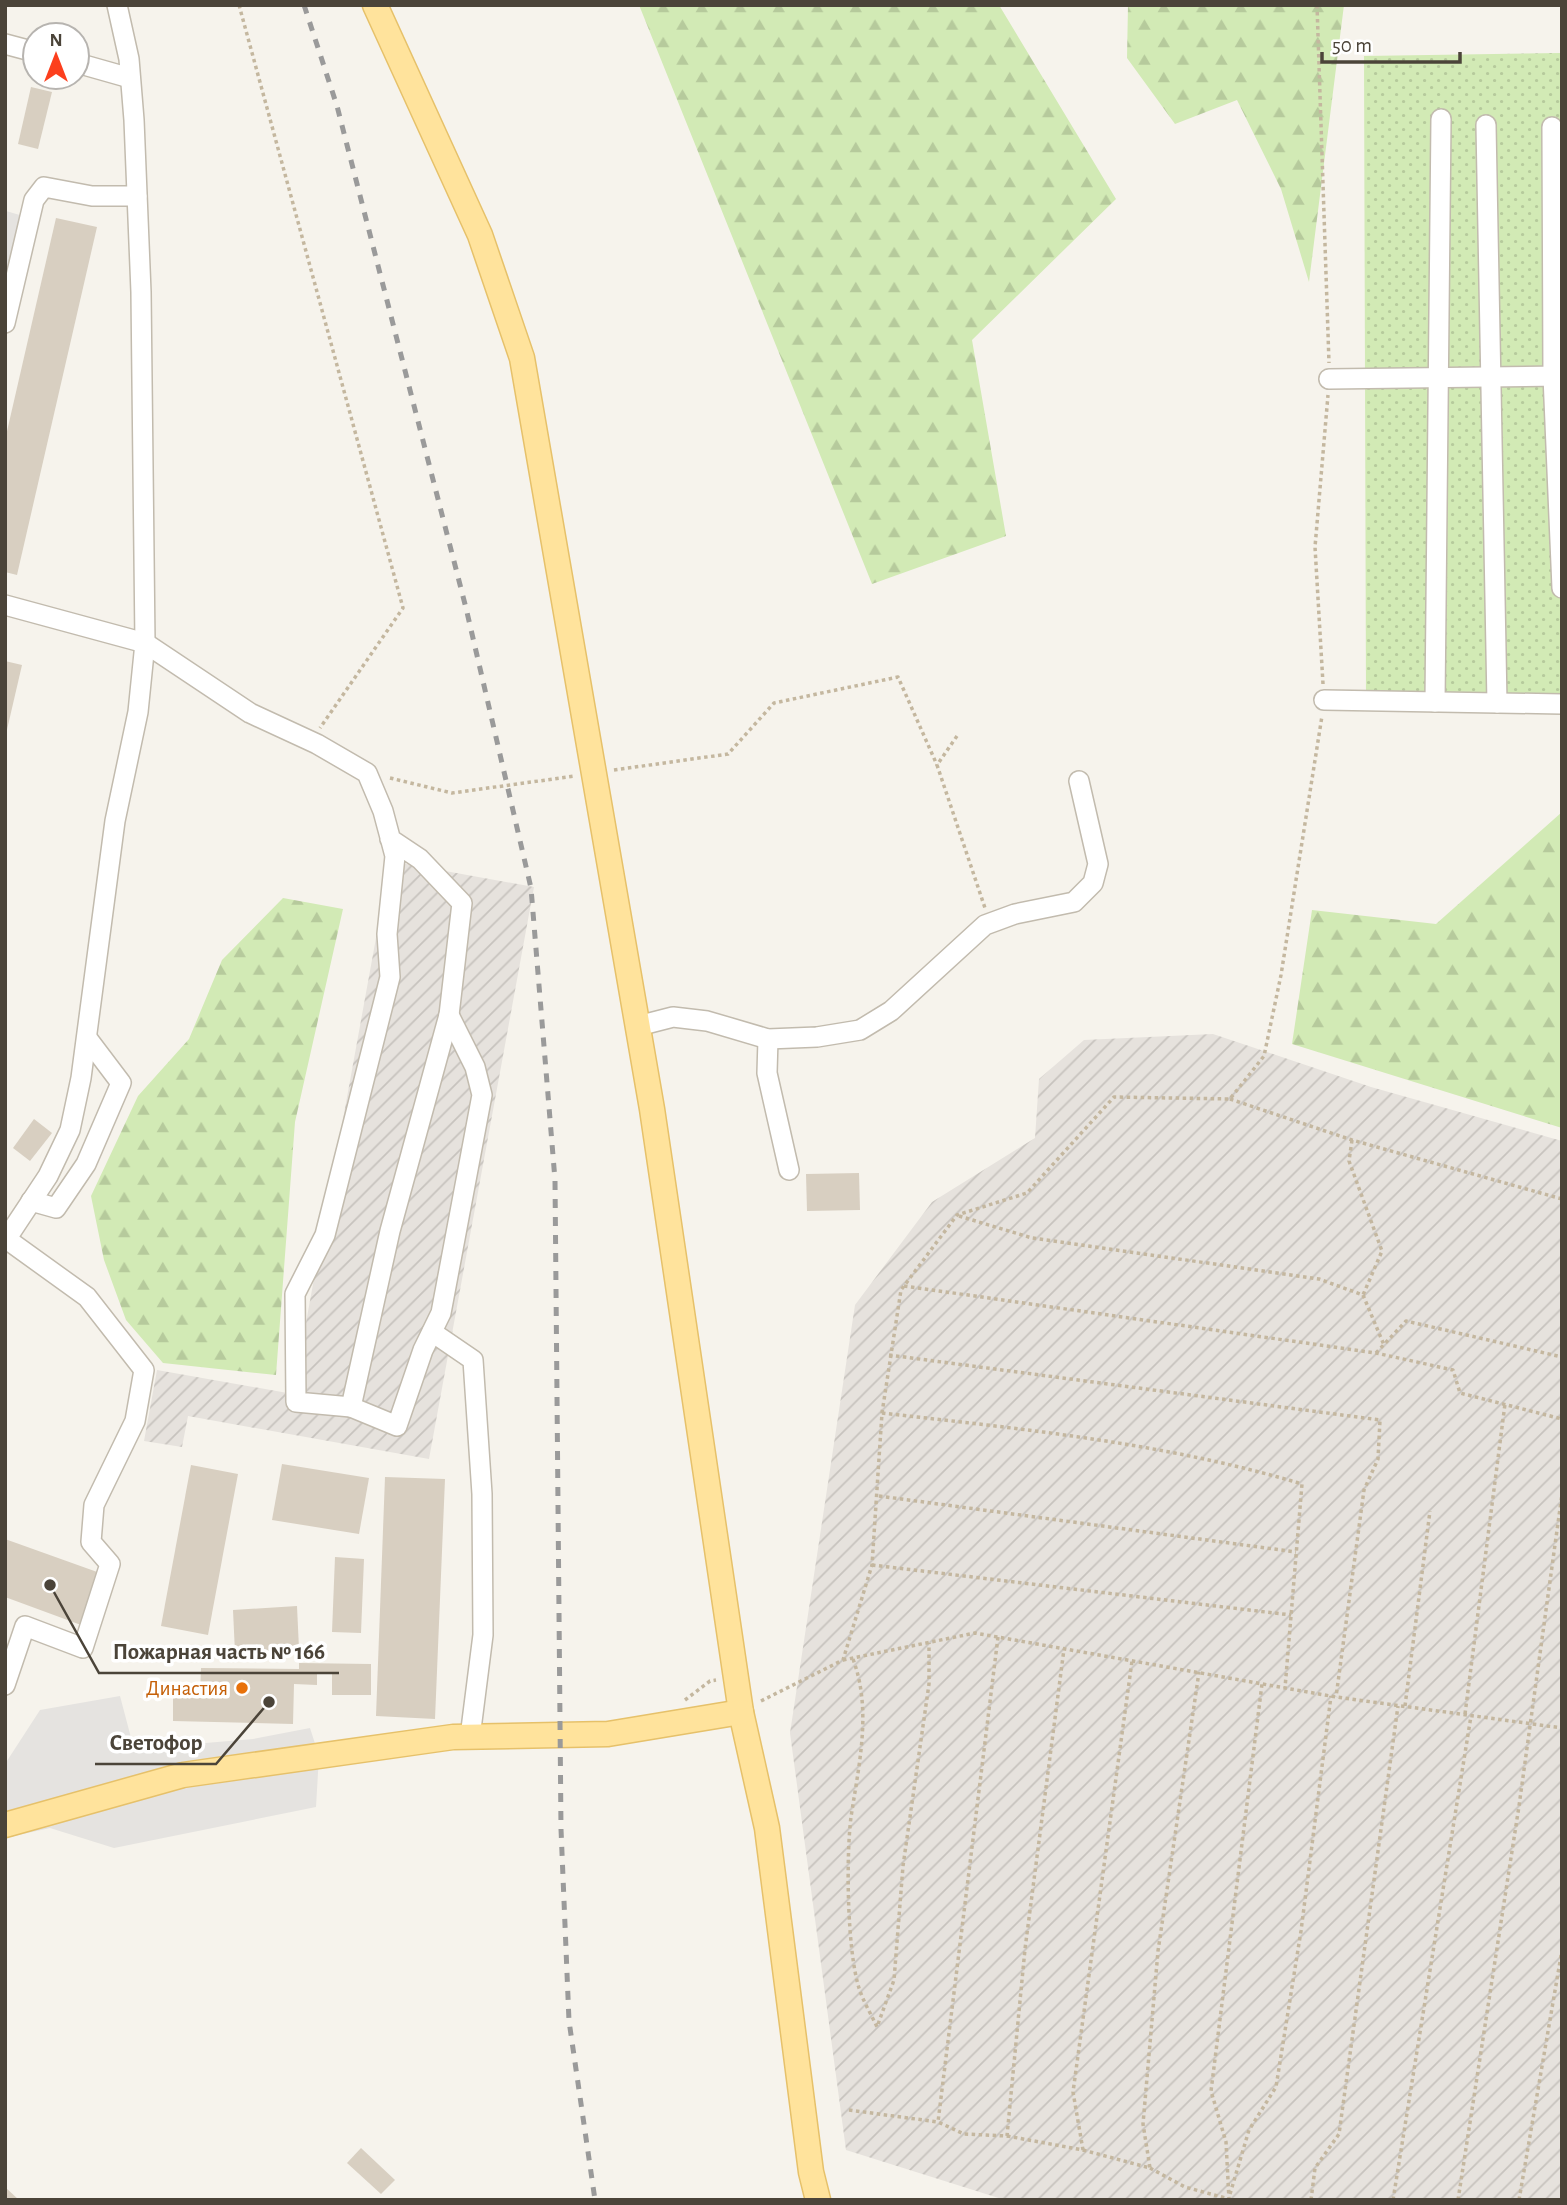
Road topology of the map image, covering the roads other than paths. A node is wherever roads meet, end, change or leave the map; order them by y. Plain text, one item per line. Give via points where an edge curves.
1 (117, 5) edge
2 (375, 5) edge
3 (91, 68) edge
4 (130, 78) junction
5 (1441, 119) dead end
6 (1486, 125) dead end
7 (1552, 127) dead end
8 (137, 196) junction
9 (5, 323) edge
10 (1558, 376) edge
11 (1440, 377) junction
12 (1489, 377) junction
13 (1329, 379) road end
14 (1562, 588) edge
15 (5, 605) edge
16 (145, 643) junction
17 (1324, 700) road end
18 (1435, 702) junction
19 (1497, 703) junction
20 (1562, 704) edge
21 (1079, 781) dead end
22 (390, 839) junction
23 (449, 1015) junction
24 (638, 1026) junction
25 (87, 1038) junction
26 (768, 1040) junction
27 (789, 1170) dead end
28 (31, 1201) junction
29 (6, 1239) edge
30 (432, 1332) junction
31 (351, 1408) junction
32 (5, 1685) edge
33 (741, 1712) junction
34 (470, 1737) junction
35 (5, 1825) edge
36 (818, 2200) edge

1 - 4 street
2 - 24 main road via 480,235 522,358
3 - 4 street
4 - 8 street
5 - 11 street
6 - 12 street
7 - 10 street
8 - 9 street via 92,196 44,187 34,200
8 - 16 street
10 - 12 street
10 - 14 street
11 - 12 street
11 - 13 street
11 - 18 street
12 - 19 street
15 - 16 street
16 - 22 street via 250,713 367,773
16 - 25 street
17 - 18 street
18 - 19 street
19 - 20 street
21 - 26 street via 1098,864 1093,883 1074,902 990,923 891,1011 860,1030
22 - 23 street via 421,859 462,903
22 - 31 street via 395,856 387,934 390,977 325,1235 295,1294 296,1402
23 - 30 street via 475,1067 482,1095 441,1313
23 - 31 street via 390,1231
24 - 26 street via 674,1017 707,1021
24 - 33 main road
25 - 28 street via 70,1130
25 - 28 street via 121,1083 86,1164 56,1208
26 - 27 street via 767,1073
28 - 29 street
29 - 32 street via 87,1297 144,1370 135,1421 94,1505 91,1542 110,1564 83,1648 25,1626
30 - 31 street via 397,1426
30 - 34 street via 473,1360 482,1494 483,1635
33 - 34 main road via 608,1734
33 - 36 main road via 768,1828
34 - 35 main road via 183,1775

